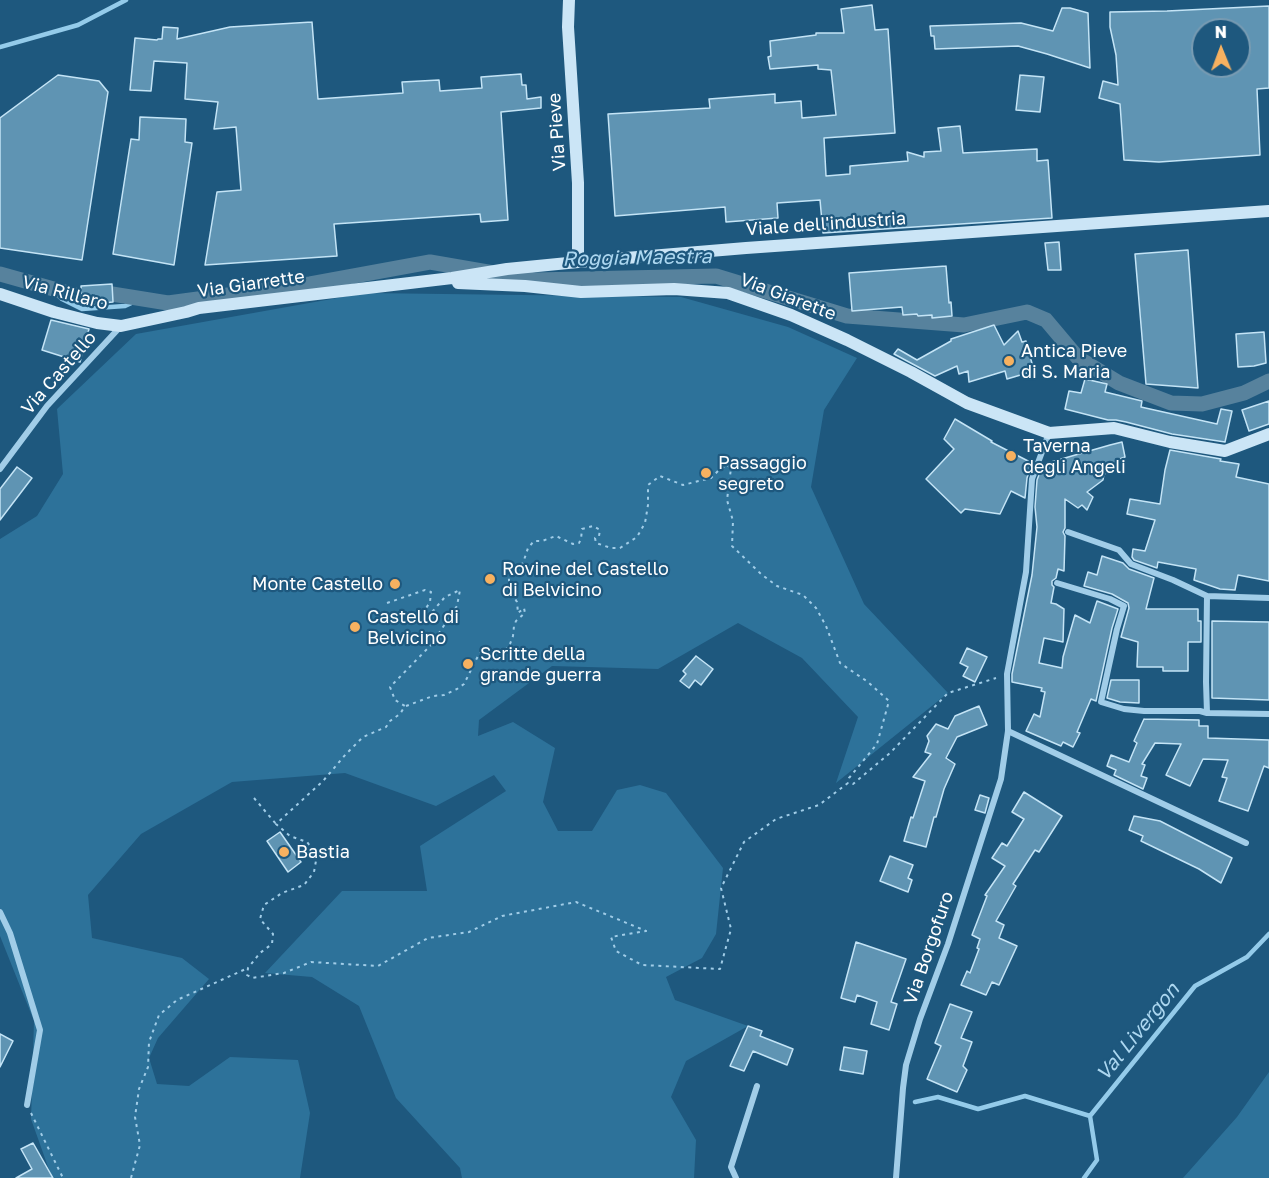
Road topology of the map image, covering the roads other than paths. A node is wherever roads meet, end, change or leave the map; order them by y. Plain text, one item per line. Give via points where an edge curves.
1 (569, 0) edge
2 (1269, 211) edge
3 (578, 261) junction
4 (420, 281) junction
5 (388, 285) joint
6 (0, 294) edge
7 (121, 326) junction
8 (1049, 433) junction
9 (1269, 434) edge
10 (0, 469) edge
11 (1068, 532) dead end
12 (1057, 583) dead end
13 (1207, 596) junction
14 (1269, 598) edge
15 (1207, 713) junction
16 (1269, 714) edge
17 (1008, 731) junction
18 (1246, 843) dead end
19 (0, 912) edge
20 (756, 1086) dead end
21 (27, 1105) road end
22 (736, 1178) edge
23 (896, 1178) edge

1 - 3 street, Via Pieve
2 - 3 street, Viale dell'industria
3 - 4 street, Viale dell'industria
4 - 5 street, Viale dell'industria
4 - 8 street, Via Giarette via 581,292 674,289 728,293 848,340 967,403
5 - 7 street, Via Giarrette via 199,308
6 - 7 street, Via Rillaro via 54,312
7 - 10 street, Via Castello via 47,406
8 - 9 street via 1113,428 1225,451
8 - 17 street, Via Borgofuro via 1032,479 1026,572 1007,674
11 - 13 street via 1119,550 1131,564
12 - 15 street via 1124,606 1101,702 1124,709
13 - 14 street
13 - 15 street
15 - 16 street
17 - 18 street
17 - 23 street, Via Borgofuro via 1001,779 906,1065
19 - 21 street via 40,1030
20 - 22 street via 731,1167

